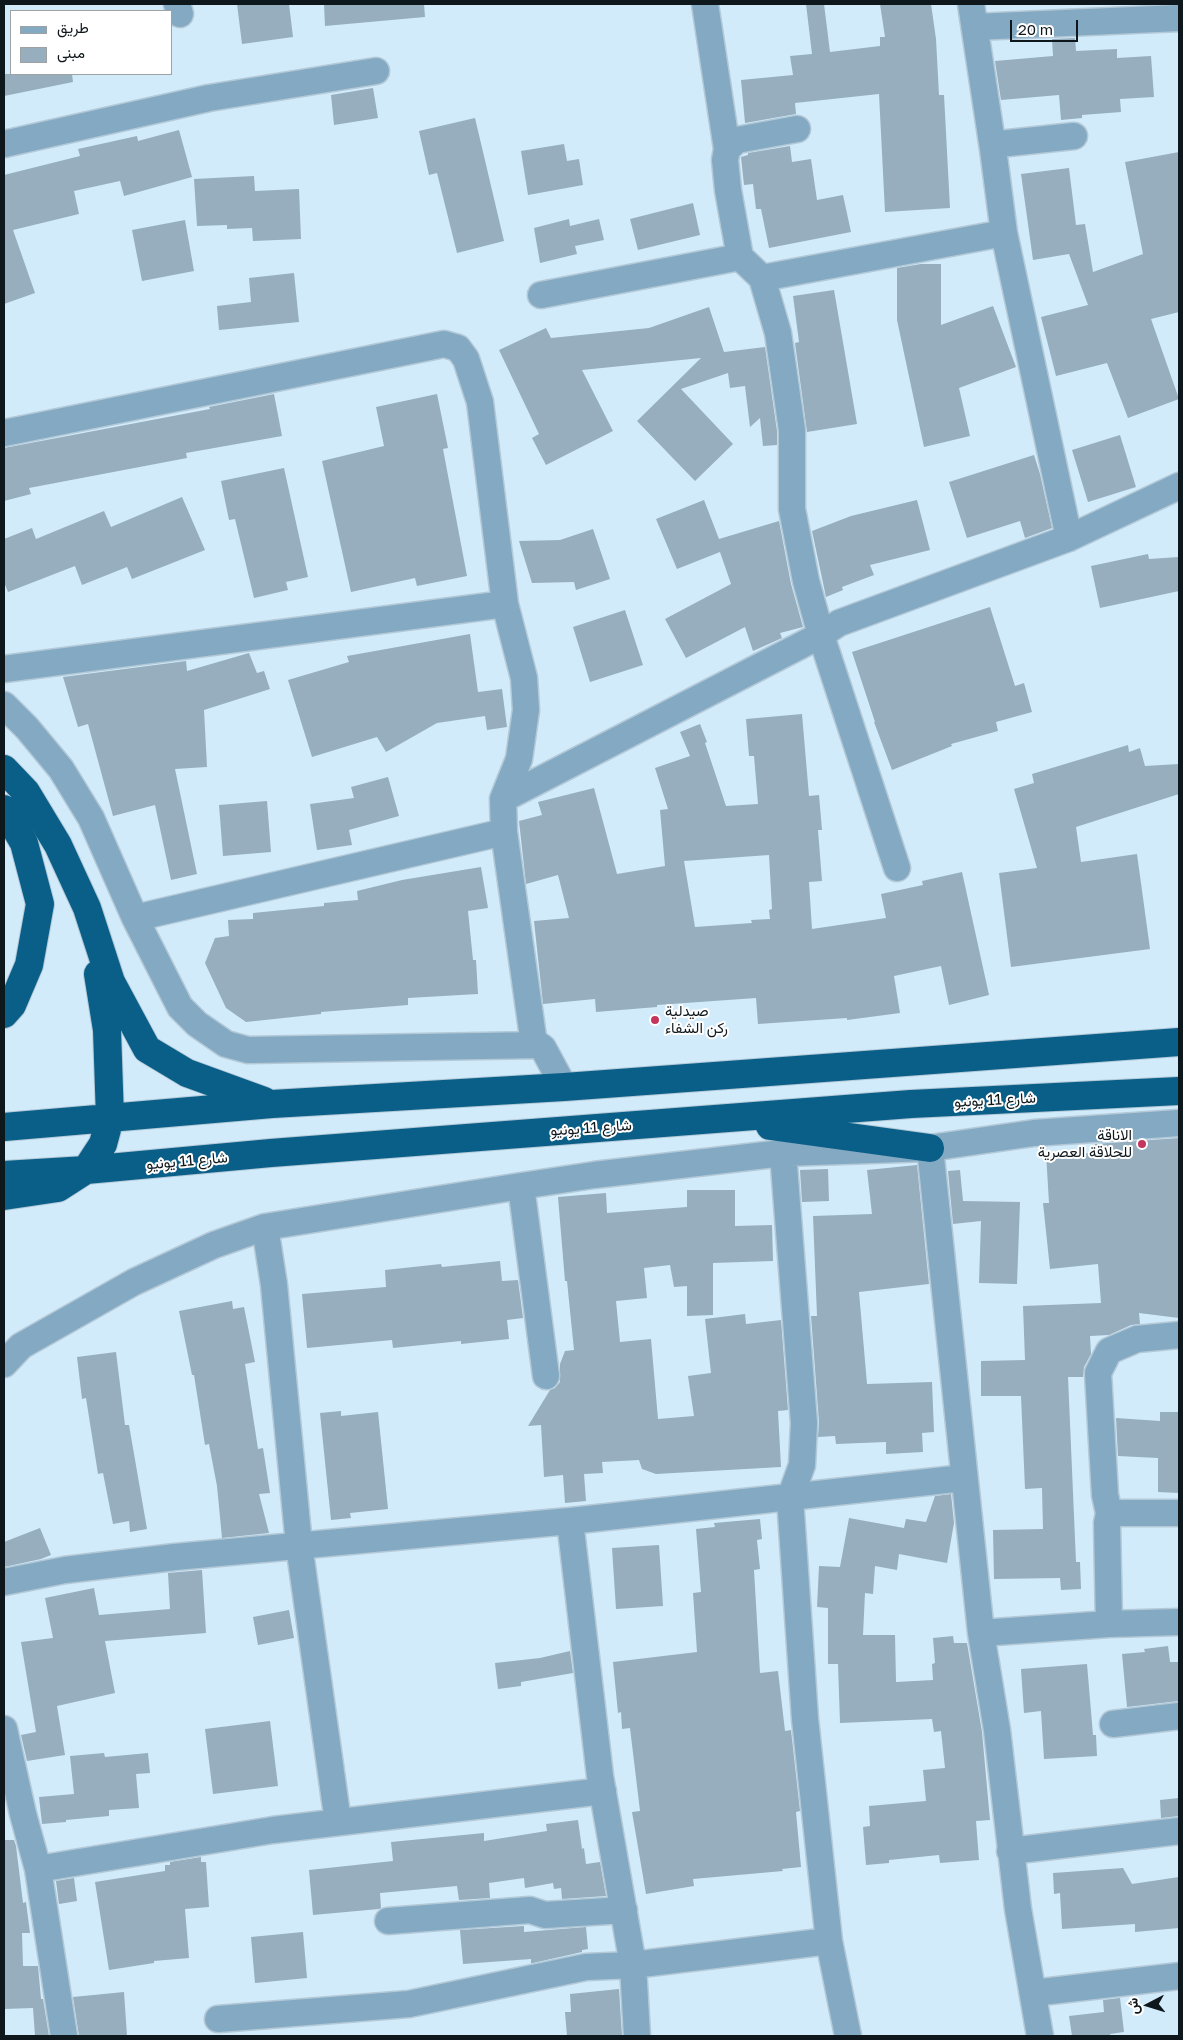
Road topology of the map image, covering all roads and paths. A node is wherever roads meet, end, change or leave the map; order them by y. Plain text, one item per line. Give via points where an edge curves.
1 (705, 4) edge
2 (973, 15) edge
3 (1179, 18) edge
4 (376, 71) dead end
5 (797, 130) dead end
6 (1074, 136) dead end
7 (4, 144) edge
8 (727, 149) junction
9 (993, 149) junction
10 (1004, 233) junction
11 (740, 257) junction
12 (762, 278) junction
13 (541, 295) dead end
14 (4, 430) edge
15 (1179, 486) edge
16 (1069, 538) junction
17 (505, 604) junction
18 (822, 635) junction
19 (4, 669) edge
20 (4, 705) edge
21 (4, 769) edge
22 (503, 799) junction
23 (4, 809) edge
24 (504, 832) junction
25 (897, 868) dead end
26 (87, 908) junction
27 (135, 918) junction
28 (4, 1014) edge
29 (1179, 1042) edge
30 (534, 1044) junction
31 (564, 1088) junction
32 (1179, 1091) edge
33 (272, 1104) junction
34 (110, 1118) junction
35 (716, 1119) junction
36 (1179, 1123) edge
37 (4, 1127) edge
38 (930, 1148) junction
39 (783, 1153) junction
40 (86, 1170) junction
41 (4, 1175) edge
42 (520, 1186) junction
43 (4, 1196) edge
44 (265, 1228) junction
45 (1179, 1335) edge
46 (4, 1364) edge
47 (546, 1376) dead end
48 (964, 1478) junction
49 (790, 1498) junction
50 (1110, 1513) junction
51 (1179, 1514) edge
52 (570, 1521) junction
53 (299, 1545) junction
54 (4, 1582) edge
55 (1179, 1622) edge
56 (1110, 1624) junction
57 (980, 1633) junction
58 (1179, 1716) edge
59 (1113, 1724) dead end
60 (4, 1729) edge
61 (7, 1755) edge
62 (603, 1791) junction
63 (338, 1822) junction
64 (1179, 1831) edge
65 (1010, 1851) junction
66 (38, 1869) junction
67 (624, 1910) junction
68 (388, 1922) dead end
69 (829, 1941) junction
70 (633, 1965) junction
71 (1179, 1976) edge
72 (1033, 1993) junction
73 (218, 2019) dead end
74 (64, 2036) edge
75 (638, 2036) edge
76 (848, 2036) edge
77 (1040, 2036) edge

1 - 8 street
2 - 3 street
2 - 9 street
4 - 7 street via 209,98
5 - 8 street via 737,140
6 - 9 street via 1000,144
8 - 11 street via 728,190
9 - 10 street
10 - 12 street
10 - 16 street
11 - 12 street
11 - 13 street
12 - 18 street via 778,332 790,410 792,509 806,581
14 - 17 street via 444,344 458,348 466,359 480,402
15 - 16 street
16 - 18 street via 839,624
17 - 19 street
17 - 22 street via 524,678 526,710 519,759
18 - 22 street
18 - 25 street
20 - 27 street via 27,728 71,785 91,818
21 - 26 highway via 26,792 58,845
22 - 24 street
23 - 28 highway via 24,843 40,904 29,965 12,1005
24 - 27 street
24 - 30 street
26 - 33 highway via 111,982 147,1049 187,1073
26 - 34 highway via 107,1030
27 - 30 street via 180,1007 197,1024 226,1044 248,1050
29 - 31 highway
30 - 31 street via 543,1048
31 - 33 highway
32 - 35 highway, شارع 11 يونيو via 911,1104
33 - 34 highway
34 - 37 highway
34 - 40 highway via 103,1144
35 - 38 highway
35 - 40 highway, شارع 11 يونيو
36 - 38 street via 1034,1133
38 - 39 street
38 - 48 street
39 - 42 street
39 - 49 street via 804,1423 802,1465
40 - 41 highway, شارع 11 يونيو
40 - 43 highway via 58,1188
42 - 44 street
42 - 47 street
44 - 46 street via 214,1245 134,1282 21,1346
44 - 53 street via 274,1285
45 - 50 street via 1138,1339 1109,1351 1098,1374 1105,1495
48 - 49 street
48 - 57 street
49 - 52 street
49 - 69 street via 805,1719
50 - 51 street
50 - 56 street via 1107,1523
52 - 53 street
52 - 62 street
53 - 54 street via 65,1570
53 - 63 street
55 - 56 street
56 - 57 street
57 - 65 street via 996,1730
58 - 59 street
60 - 61 street
61 - 66 street
62 - 63 street
62 - 67 street
63 - 66 street
64 - 65 street
65 - 72 street
66 - 74 street
67 - 68 street via 545,1915 530,1910
67 - 70 street
69 - 70 street
69 - 76 street
70 - 73 street via 586,1967 409,2004
70 - 75 street
71 - 72 street
72 - 77 street

